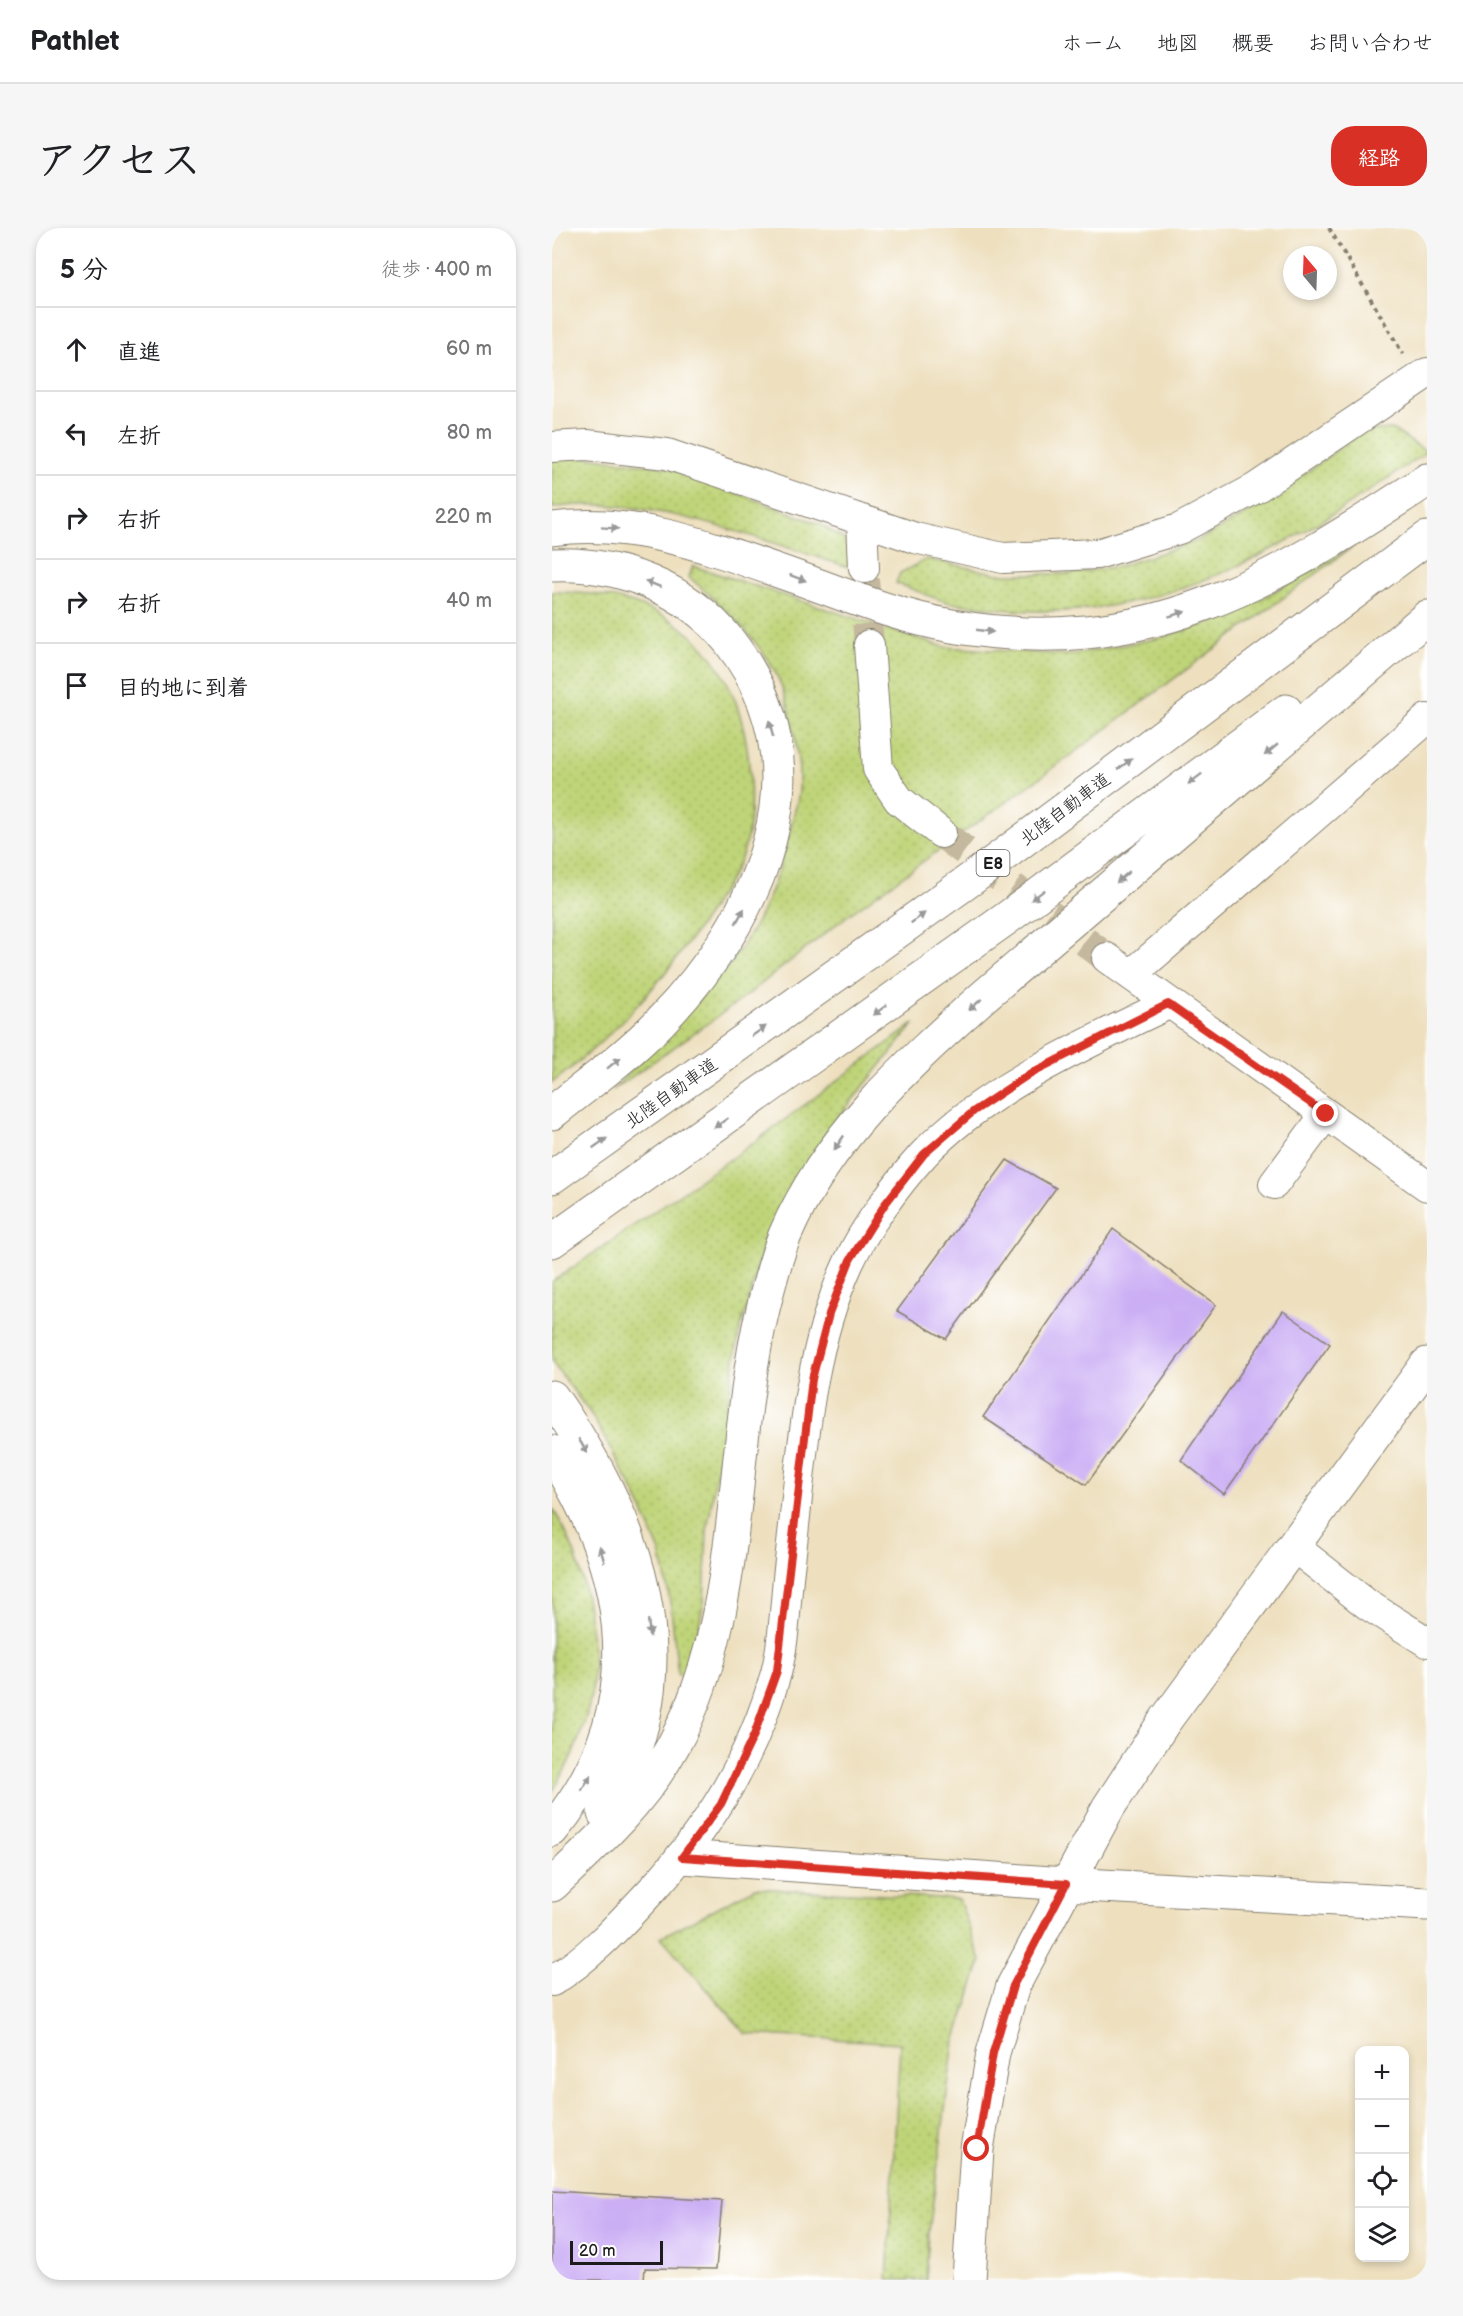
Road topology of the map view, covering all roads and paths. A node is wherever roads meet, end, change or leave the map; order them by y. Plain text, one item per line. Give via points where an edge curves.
1 (1329, 228) edge
2 (1424, 383) edge
3 (552, 447) edge
4 (1427, 480) edge
5 (862, 520) junction
6 (552, 529) edge
7 (1427, 538) edge
8 (552, 565) edge
9 (864, 568) tunnel mouth
10 (1427, 606) edge
11 (1427, 617) edge
12 (869, 645) tunnel mouth
13 (1427, 719) edge
14 (941, 833) tunnel mouth
15 (1107, 958) tunnel mouth
16 (1131, 975) junction
17 (1168, 1004) junction
18 (552, 1113) edge
19 (1326, 1114) junction
20 (552, 1177) edge
21 (1274, 1184) dead end
22 (1427, 1186) edge
23 (552, 1241) edge
24 (1427, 1364) edge
25 (552, 1397) edge
26 (552, 1452) edge
27 (1293, 1546) junction
28 (1427, 1642) edge
29 (552, 1830) edge
30 (682, 1857) junction
31 (1066, 1884) junction
32 (552, 1885) edge
33 (1427, 1905) edge
34 (552, 1980) edge
35 (969, 2280) edge

1 - 2 path
2 - 5 street via 1256,488 1179,528 1097,554 1003,558 915,538
3 - 5 street via 587,445 667,454
6 -> 4 main road via 608,527 655,533 700,544 897,613 950,626 1044,636 1137,626 1229,595 1274,574
5 - 9 street
20 -> 7 main road, 北陸自動車道 / E8 via 974,878
18 -> 8 main road via 658,1024 721,949 745,909 763,867 775,821 779,778 773,733 760,694 741,656 717,626 689,602 656,584 617,570
10 -> 23 main road via 1007,918
11 -> 32 main road via 984,996 915,1059 842,1138 811,1185 785,1236 770,1282 748,1386 718,1613 691,1705 673,1747 647,1785 618,1821
12 - 14 street via 879,769 899,800
13 - 16 street
15 - 16 street
16 - 17 street
17 - 19 street
17 - 30 street via 1031,1073 974,1111 924,1154 885,1204 850,1260 829,1314 812,1379 777,1671 754,1735 721,1804
19 - 21 street
19 - 22 street
24 - 27 main road
25 -> 32 main road via 602,1479 624,1526 637,1564 651,1634 644,1720 630,1767 583,1848
29 -> 26 main road via 592,1774 608,1736 617,1699 620,1659 619,1623 599,1544 583,1505
27 - 28 street via 1368,1605
27 - 31 main road via 1164,1722 1108,1808
30 - 31 main road
30 - 34 street via 605,1941
31 - 33 main road
31 - 35 main road via 1013,1986 993,2053 977,2149

